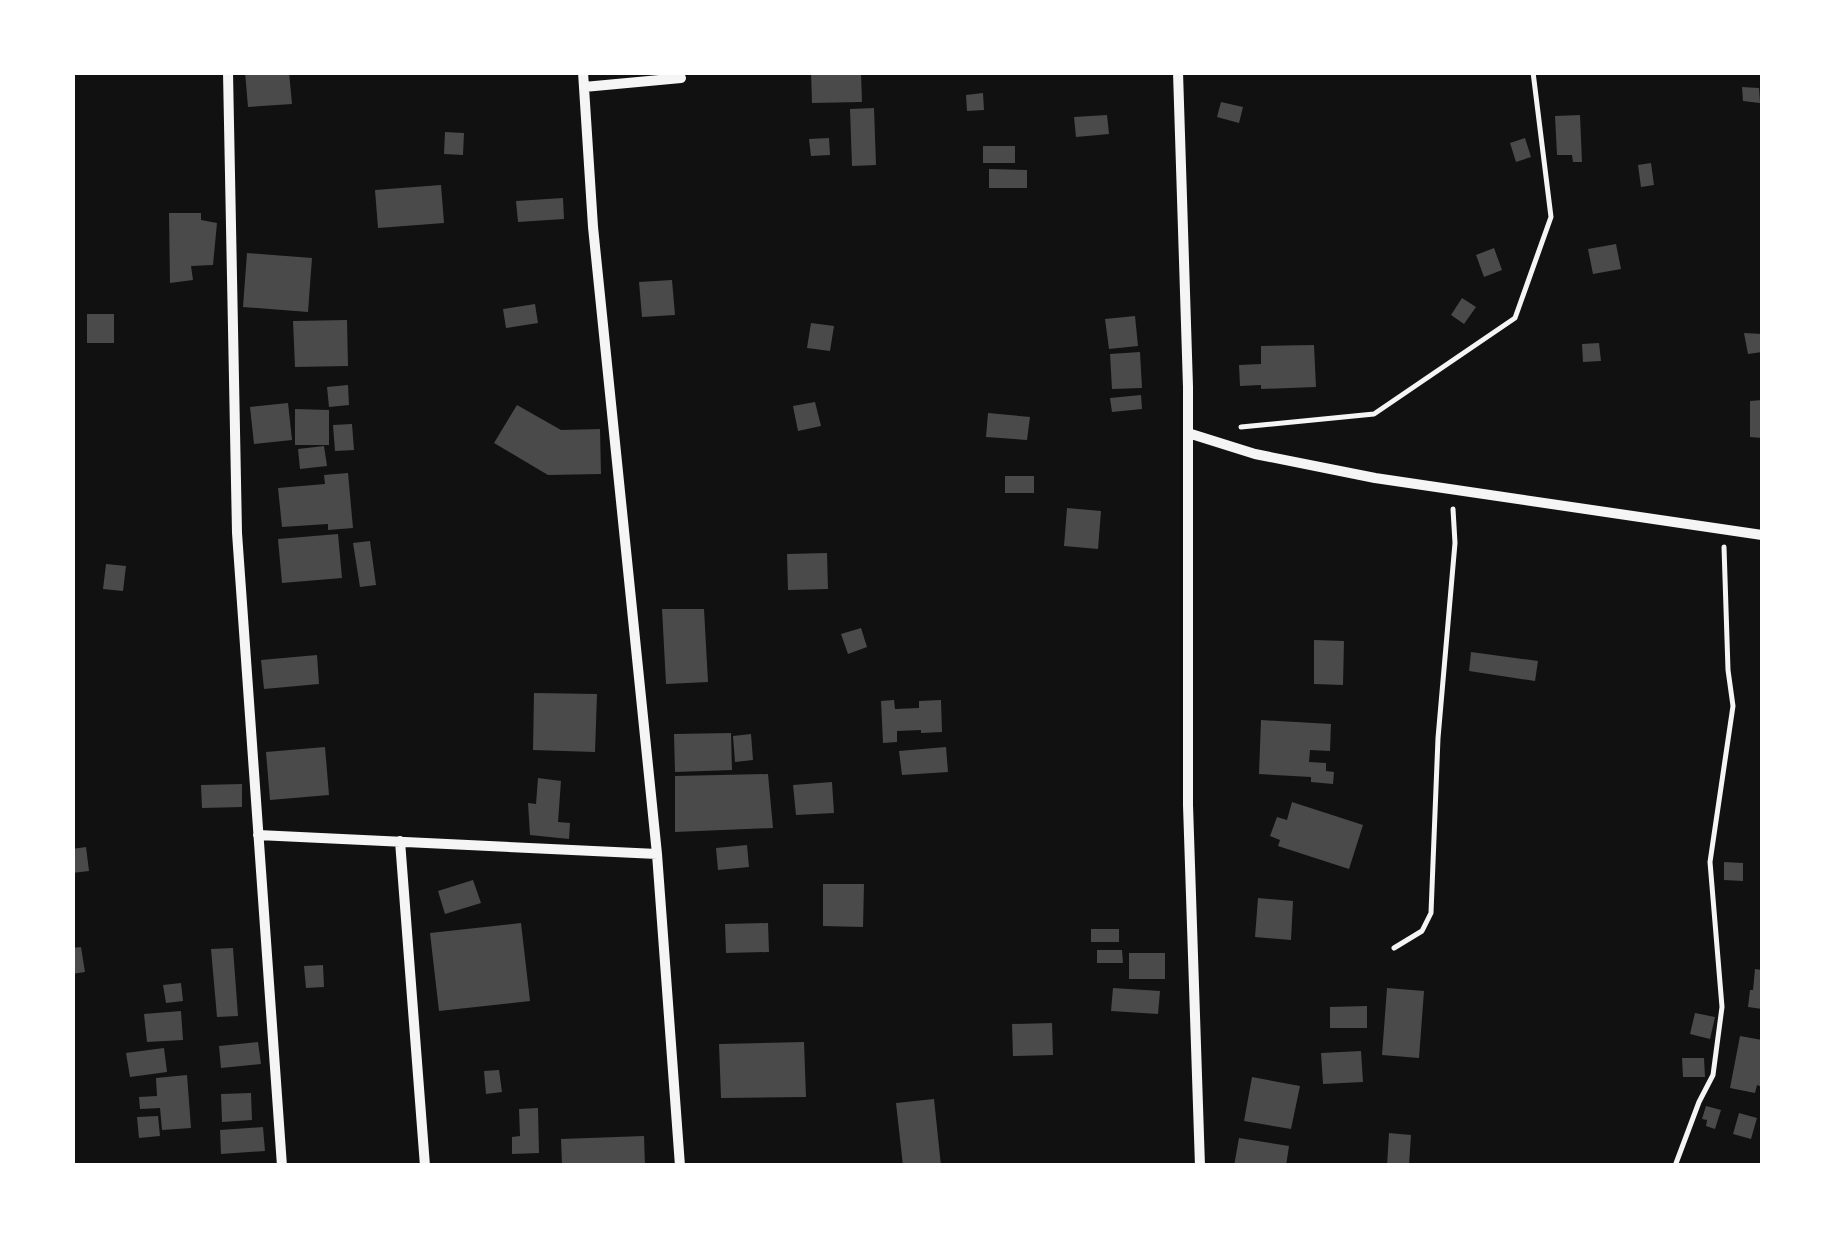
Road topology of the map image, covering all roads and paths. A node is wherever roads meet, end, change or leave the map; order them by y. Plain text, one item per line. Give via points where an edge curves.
1 (228, 72) edge
2 (583, 72) edge
3 (1178, 72) edge
4 (1532, 72) edge
5 (681, 78) dead end
6 (584, 86) junction
7 (1226, 429) dead end
8 (1188, 433) junction
9 (1456, 491) junction
10 (1724, 529) junction
11 (1762, 535) edge
12 (258, 834) junction
13 (400, 841) junction
14 (657, 854) junction
15 (1394, 948) dead end
16 (282, 1166) edge
17 (425, 1166) edge
18 (680, 1166) edge
19 (1200, 1166) edge
20 (1675, 1166) edge

1 - 12 street via 237,533
2 - 6 street
3 - 8 street
4 - 7 path via 1551,218 1515,318 1374,414
5 - 6 street
6 - 14 street
8 - 9 street via 1255,454
8 - 19 street via 1188,805
9 - 10 street
9 - 15 path via 1431,913 1422,931
10 - 11 street
10 - 20 path via 1733,706 1710,862 1722,1007 1713,1074
12 - 13 street
12 - 16 street
13 - 14 street
13 - 17 street
14 - 18 street

